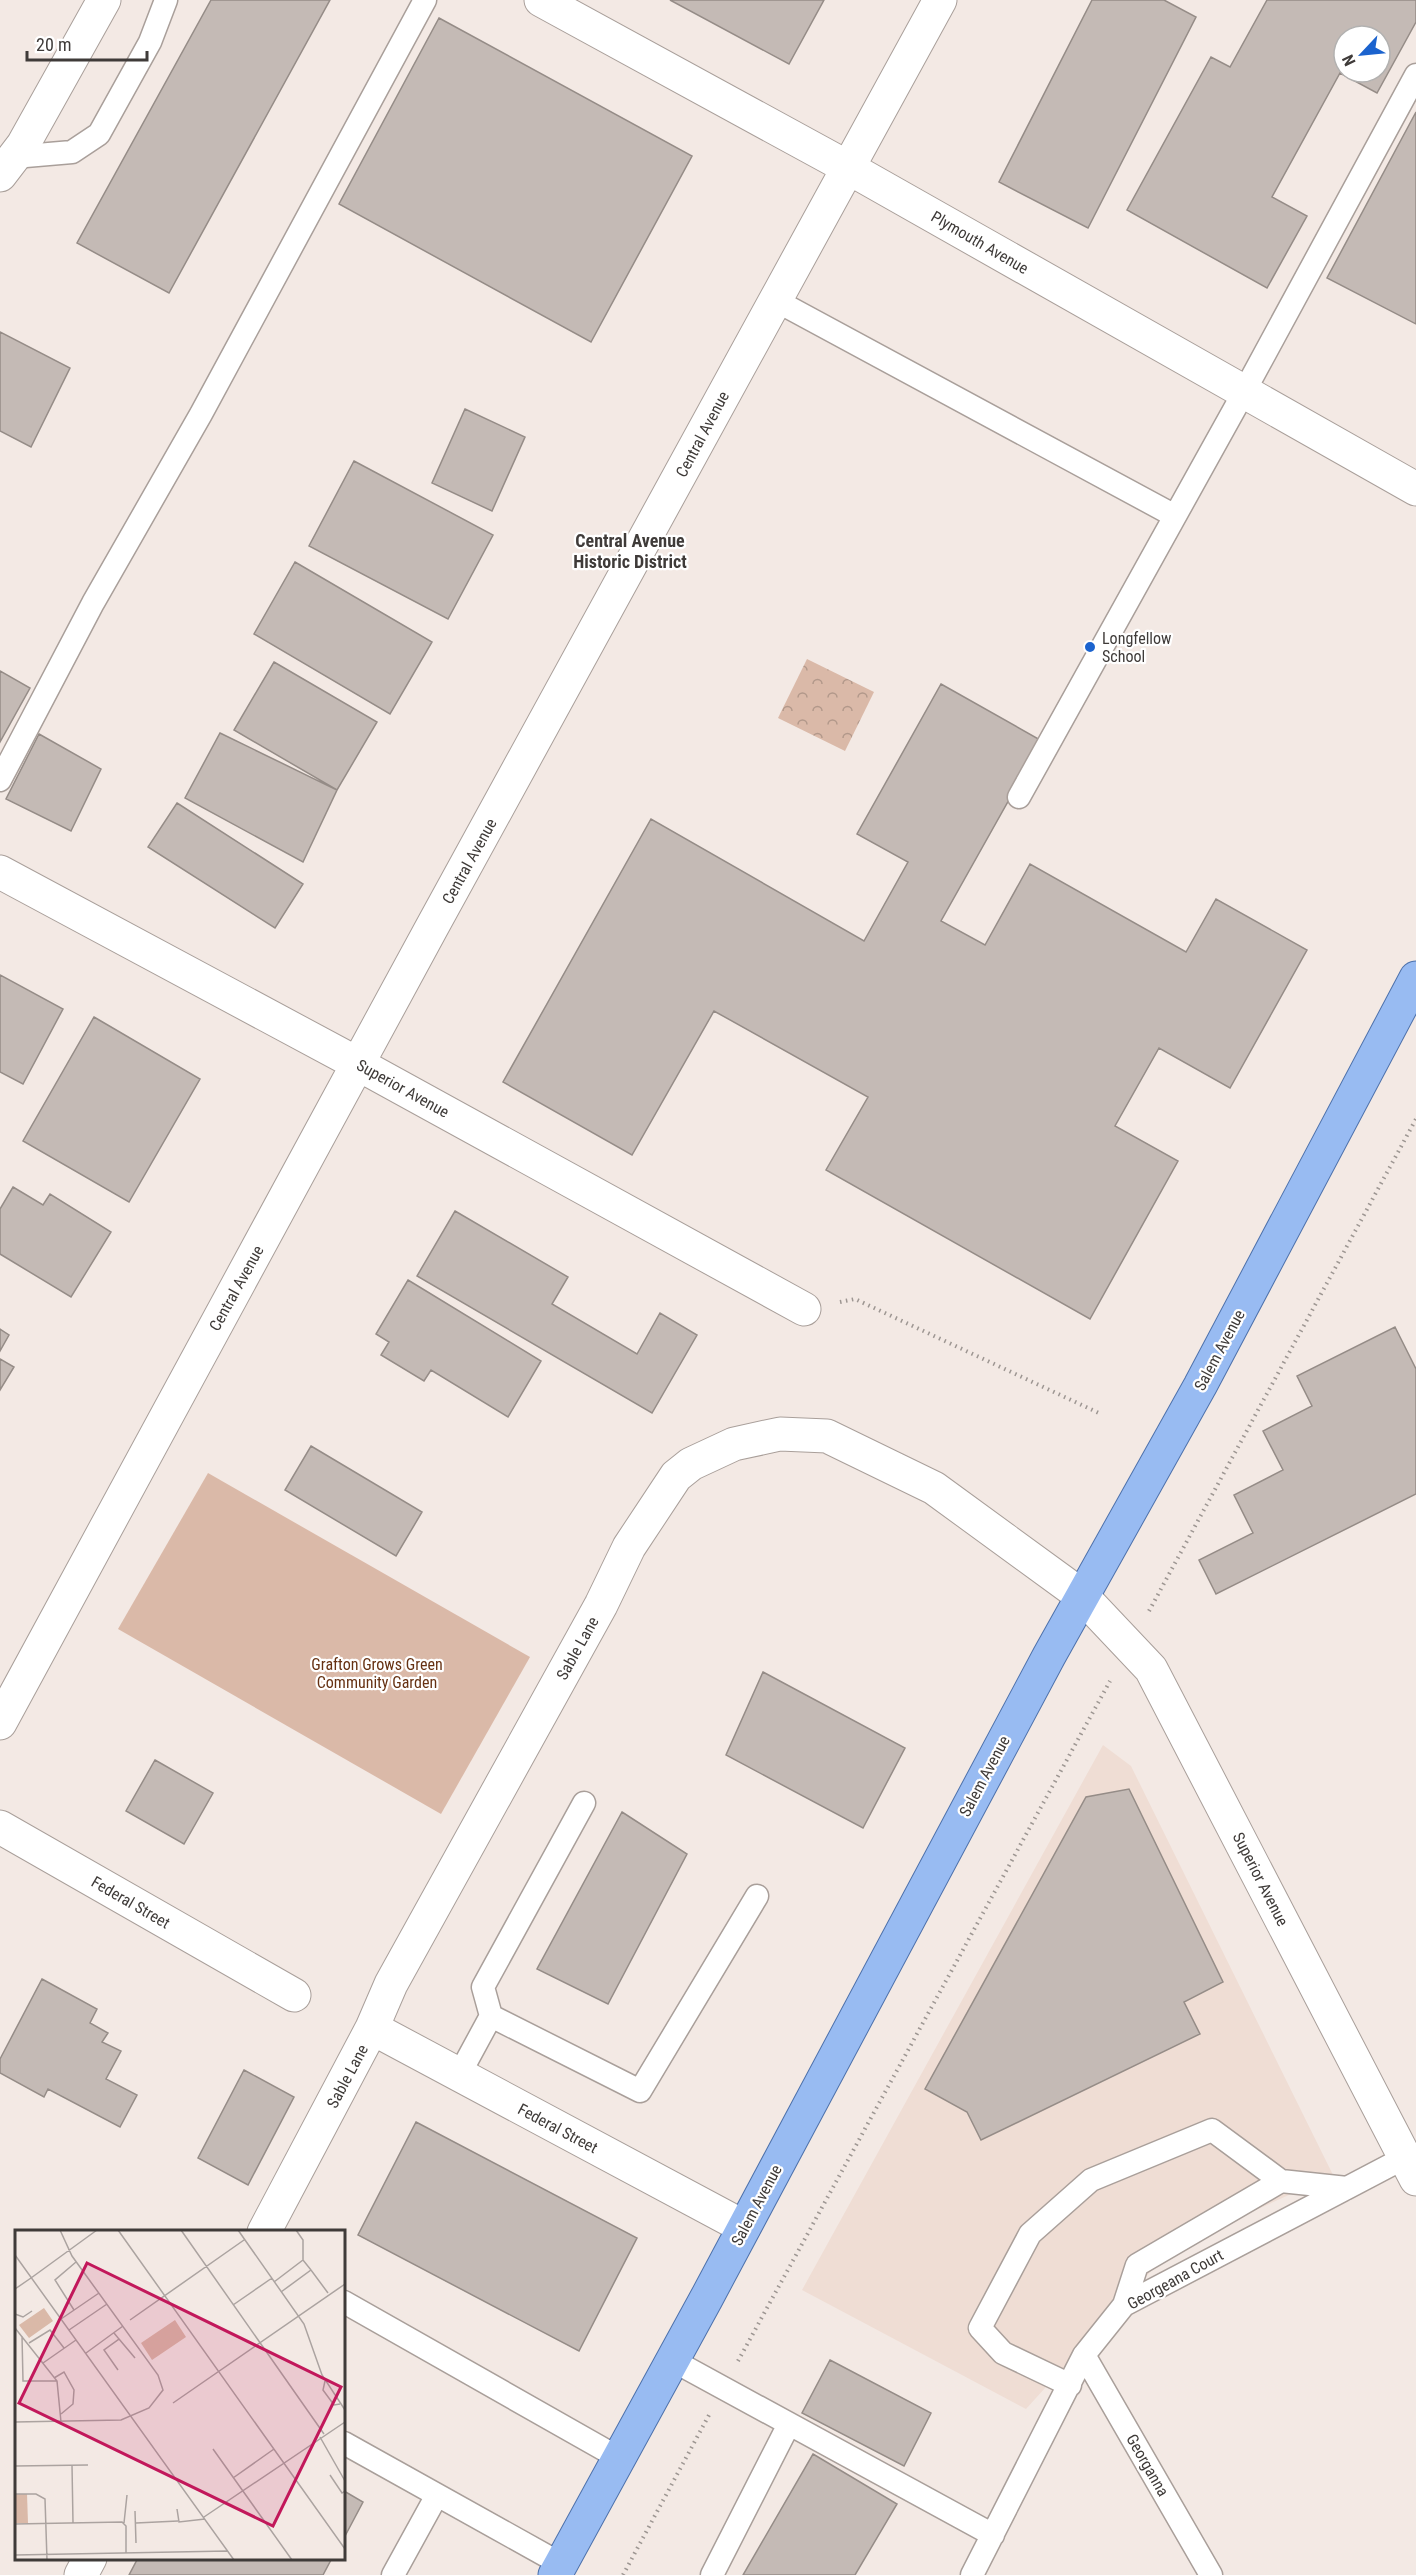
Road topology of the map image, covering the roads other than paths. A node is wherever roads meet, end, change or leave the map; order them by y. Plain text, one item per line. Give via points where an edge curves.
1 (104, 0) edge
2 (166, 0) edge
3 (425, 0) edge
4 (542, 0) edge
5 (940, 0) edge
6 (1416, 75) edge
7 (7, 166) edge
8 (847, 167) junction
9 (775, 300) junction
10 (1244, 392) junction
11 (1416, 489) edge
12 (1175, 516) junction
13 (0, 780) edge
14 (1019, 797) dead end
15 (0, 872) edge
16 (1416, 978) edge
17 (358, 1064) junction
18 (804, 1309) road end
19 (1082, 1596) junction
20 (0, 1723) edge
21 (584, 1803) dead end
22 (0, 1827) edge
23 (757, 1896) dead end
24 (294, 1995) dead end
25 (491, 2016) junction
26 (372, 2028) junction
27 (459, 2075) junction
28 (1410, 2169) edge
29 (1281, 2181) junction
30 (1347, 2188) junction
31 (744, 2227) junction
32 (265, 2230) edge
33 (345, 2303) edge
34 (1124, 2305) junction
35 (1084, 2355) junction
36 (672, 2360) junction
37 (1070, 2385) junction
38 (789, 2424) junction
39 (345, 2444) edge
40 (619, 2457) junction
41 (437, 2495) junction
42 (993, 2535) junction
43 (89, 2560) edge
44 (558, 2570) edge
45 (81, 2575) edge
46 (393, 2575) edge
47 (712, 2575) edge
48 (972, 2575) edge
49 (1211, 2575) edge

1 - 7 street via 23,145
2 - 7 lane via 150,42 99,134 72,152
3 - 13 lane via 201,414 93,603
4 - 8 street, Plymouth Avenue
5 - 8 street, Central Avenue
6 - 10 lane
8 - 9 street, Central Avenue
8 - 10 street, Plymouth Avenue
9 - 12 lane
9 - 17 street, Central Avenue
10 - 11 street, Plymouth Avenue
10 - 12 lane
12 - 14 lane
15 - 17 street, Superior Avenue
16 - 19 main road, Salem Avenue via 1210,1366
17 - 18 street, Superior Avenue
17 - 20 street, Central Avenue
19 - 26 street, Sable Lane via 934,1488 827,1436 780,1434 734,1444 692,1464 676,1476 629,1547 391,1984
19 - 28 street, Superior Avenue via 1151,1669
19 - 31 main road, Salem Avenue
21 - 25 lane via 483,1987
22 - 24 street, Federal Street
23 - 25 lane via 640,2091
25 - 27 lane
26 - 27 street, Federal Street
26 - 32 street, Sable Lane
27 - 31 street, Federal Street
28 - 30 lane, Georgeana Court
29 - 30 lane
29 - 34 lane via 1137,2265
29 - 37 lane via 1212,2130 1091,2180 1030,2234 980,2328 1003,2353
30 - 34 lane, Georgeana Court
31 - 36 main road, Salem Avenue
33 - 40 lane
34 - 35 lane, Georgeana Court
35 - 37 lane, Georgeana Court
35 - 49 lane, Georganna
36 - 38 lane
36 - 40 main road, Salem Avenue
37 - 42 lane, Georgeana Court
38 - 42 lane
38 - 47 lane
39 - 41 lane
40 - 44 main road, Salem Avenue
41 - 44 lane
41 - 46 lane
42 - 48 lane, Georgeana Court
43 - 45 street

